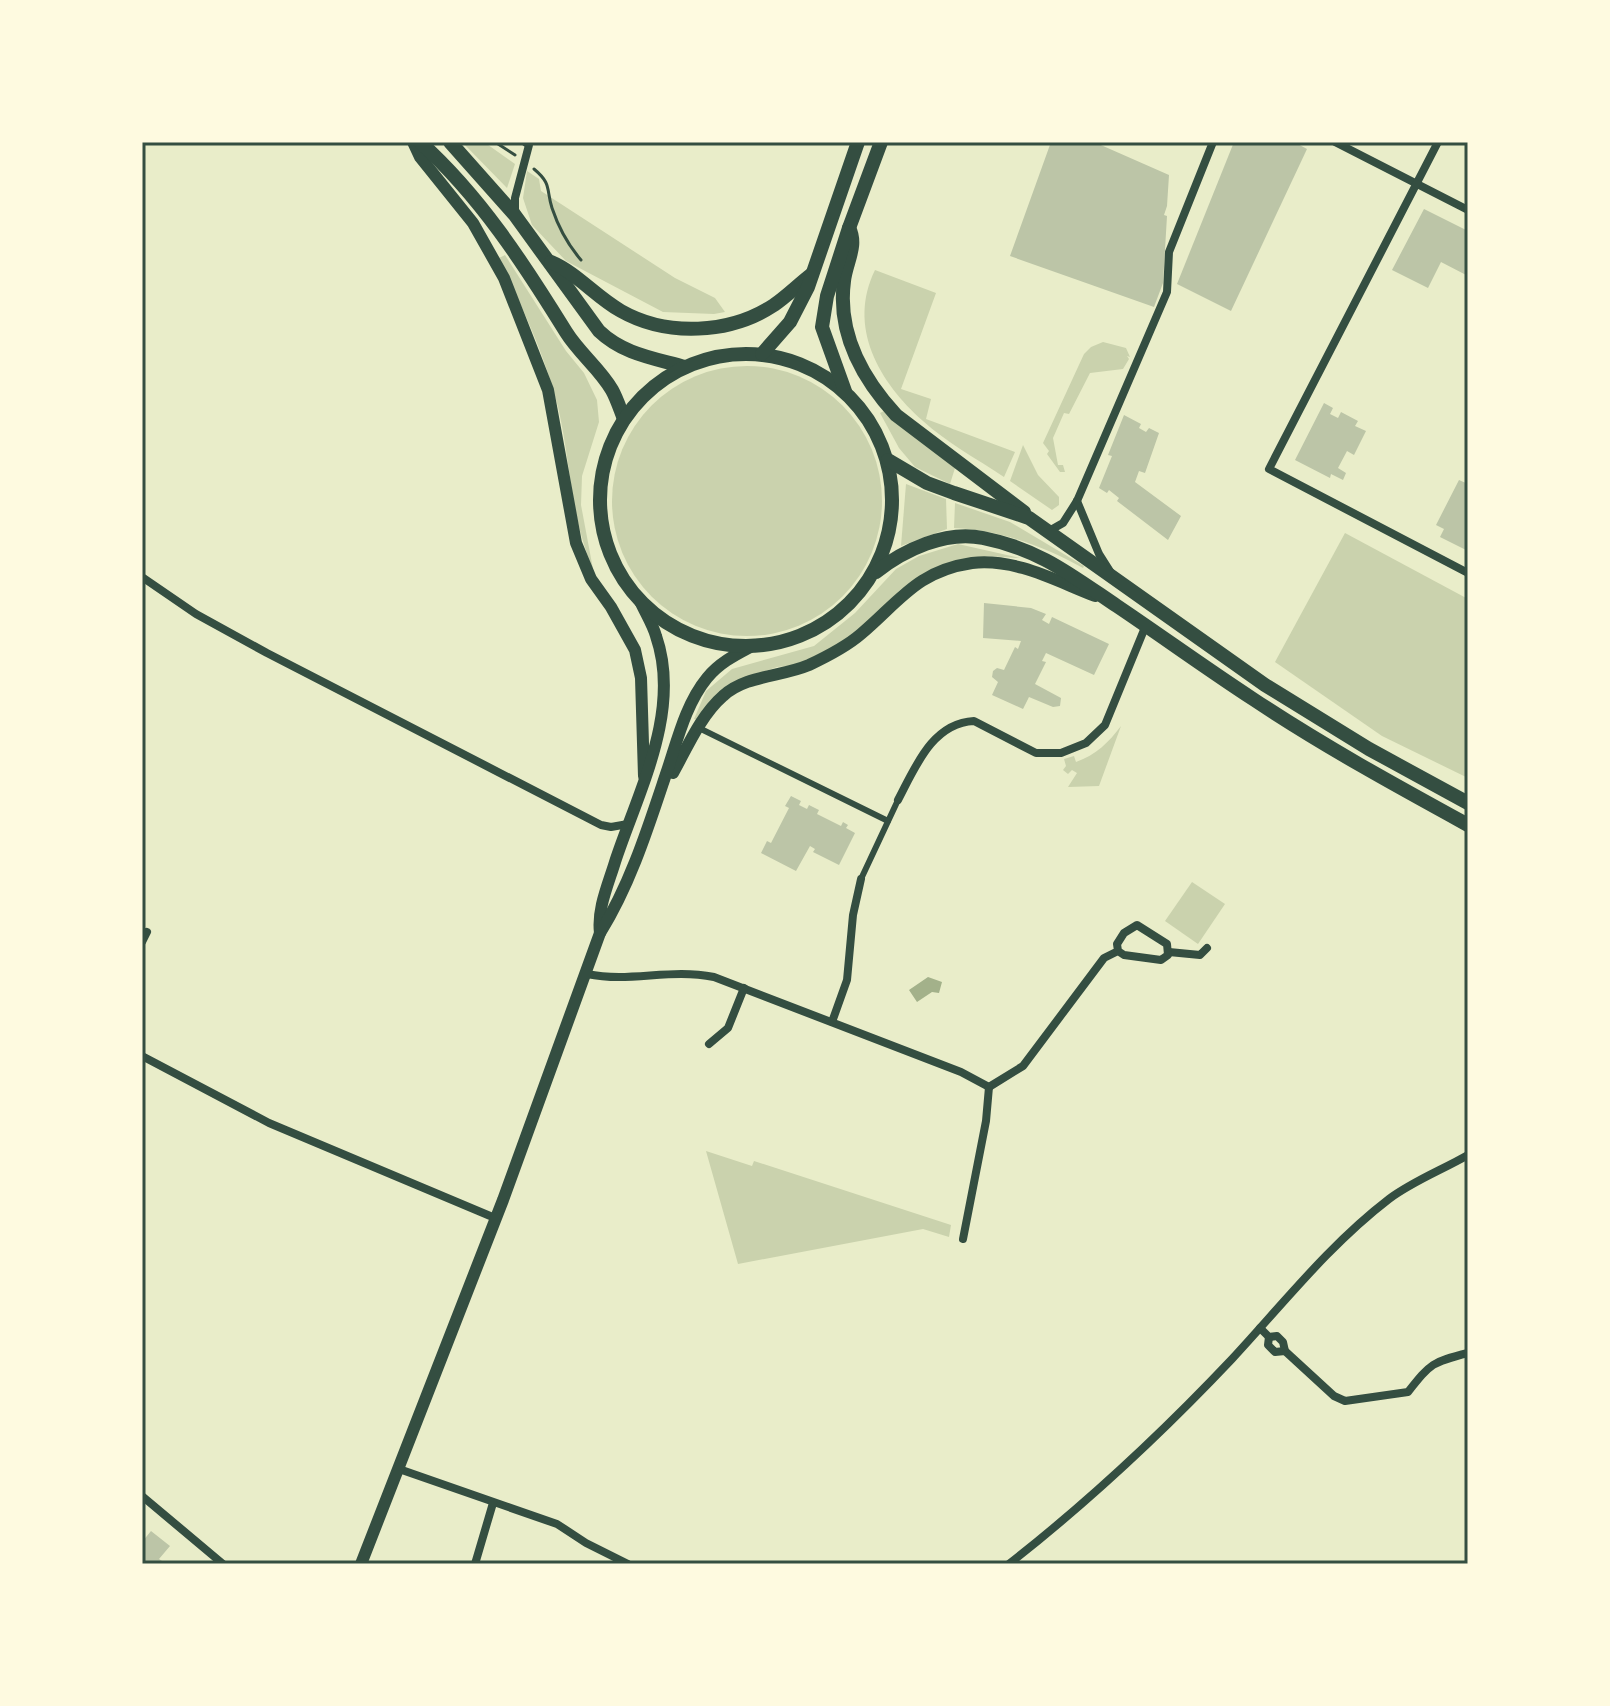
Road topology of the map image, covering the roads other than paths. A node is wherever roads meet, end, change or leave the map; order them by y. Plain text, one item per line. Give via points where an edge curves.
1 (413, 142) edge
2 (420, 142) edge
3 (450, 142) edge
4 (858, 142) edge
5 (881, 142) edge
6 (1213, 142) edge
7 (1335, 142) edge
8 (1438, 142) edge
9 (527, 143) edge
10 (1417, 183) junction
11 (1468, 210) edge
12 (514, 214) junction
13 (849, 228) junction
14 (547, 261) junction
15 (812, 274) junction
16 (762, 354) junction
17 (685, 367) junction
18 (845, 391) junction
19 (624, 419) junction
20 (888, 460) junction
21 (1077, 501) junction
22 (1029, 518) junction
23 (1049, 531) junction
24 (875, 573) junction
25 (1468, 573) edge
26 (142, 577) edge
27 (1114, 577) junction
28 (1110, 601) junction
29 (641, 603) junction
30 (1146, 625) junction
31 (752, 646) junction
32 (699, 728) junction
33 (644, 776) junction
34 (659, 796) junction
35 (898, 800) joint
36 (1468, 803) edge
37 (888, 821) junction
38 (628, 824) junction
39 (1468, 825) edge
40 (861, 879) joint
41 (147, 932) dead end
42 (600, 933) junction
43 (142, 942) edge
44 (1207, 948) dead end
45 (1118, 951) junction
46 (1169, 952) junction
47 (587, 974) junction
48 (744, 988) junction
49 (832, 1022) junction
50 (709, 1044) dead end
51 (142, 1056) edge
52 (989, 1087) junction
53 (1468, 1155) edge
54 (495, 1218) junction
55 (963, 1239) dead end
56 (1260, 1328) junction
57 (1468, 1353) edge
58 (399, 1469) junction
59 (142, 1496) edge
60 (493, 1503) junction
61 (223, 1564) edge
62 (361, 1564) edge
63 (475, 1564) edge
64 (628, 1564) edge
65 (1009, 1564) edge

1 - 33 main road via 473,223 504,278 548,390 576,543 591,579 635,650
2 - 19 main road via 504,237 567,334 611,389
3 - 12 main road
4 - 15 main road
5 - 13 main road
6 - 21 street via 1169,252 1167,292
7 - 10 street
8 - 10 street
9 - 12 street
10 - 11 street
10 - 25 street via 1269,469
12 - 14 main road
13 - 18 main road via 822,327
13 - 22 main road via 853,238 844,279 845,328 864,374 896,415
14 - 15 main road via 565,268 620,311 675,328 750,318
14 - 17 main road via 618,348
15 - 16 main road via 790,322
16 - 17 main road via 722,355
16 - 18 main road via 807,366
17 - 19 main road via 651,389
18 - 20 main road via 871,423
19 - 29 main road via 605,458 599,510 612,560
20 - 22 main road via 927,483
20 - 24 main road via 891,524
21 - 23 street via 1063,523
21 - 27 street
22 - 23 main road
23 - 27 main road
24 - 28 main road via 902,554 933,542 980,537 1064,568
24 - 31 main road via 826,622 803,635
26 - 38 street via 196,614 601,825
27 - 36 main road via 1310,714
28 - 30 main road
28 - 32 main road via 1018,565 976,563 940,571 903,592 859,636 834,652 724,694
29 - 31 main road via 681,631 727,645
29 - 33 main road via 657,637 663,670 662,715
30 - 35 street via 1105,725 1086,743 1061,753 1036,753 974,721 963,721 926,747
30 - 39 main road via 1359,767
31 - 34 main road via 724,661 694,697
32 - 34 main road
32 - 37 street
33 - 38 main road
34 - 42 main road via 617,907
35 - 37 street
37 - 40 street
38 - 42 main road via 602,903
40 - 49 street via 847,980
41 - 43 street
42 - 47 main road
44 - 46 street via 1200,955
45 - 46 street via 1161,960
45 - 46 street via 1124,933 1137,925 1167,944
45 - 52 street via 1104,958 1023,1066
47 - 48 street via 610,979 689,972
47 - 54 main road
48 - 49 street
48 - 50 street via 728,1028
49 - 52 street
51 - 54 street via 269,1123
52 - 55 street
53 - 56 street via 1390,1198 1335,1245
54 - 58 main road
56 - 57 street via 1269,1337 1277,1336 1285,1351 1345,1401 1408,1392 1428,1366
56 - 65 street via 1134,1455
58 - 60 street
58 - 62 main road
59 - 61 street
60 - 63 street
60 - 64 street via 557,1524

